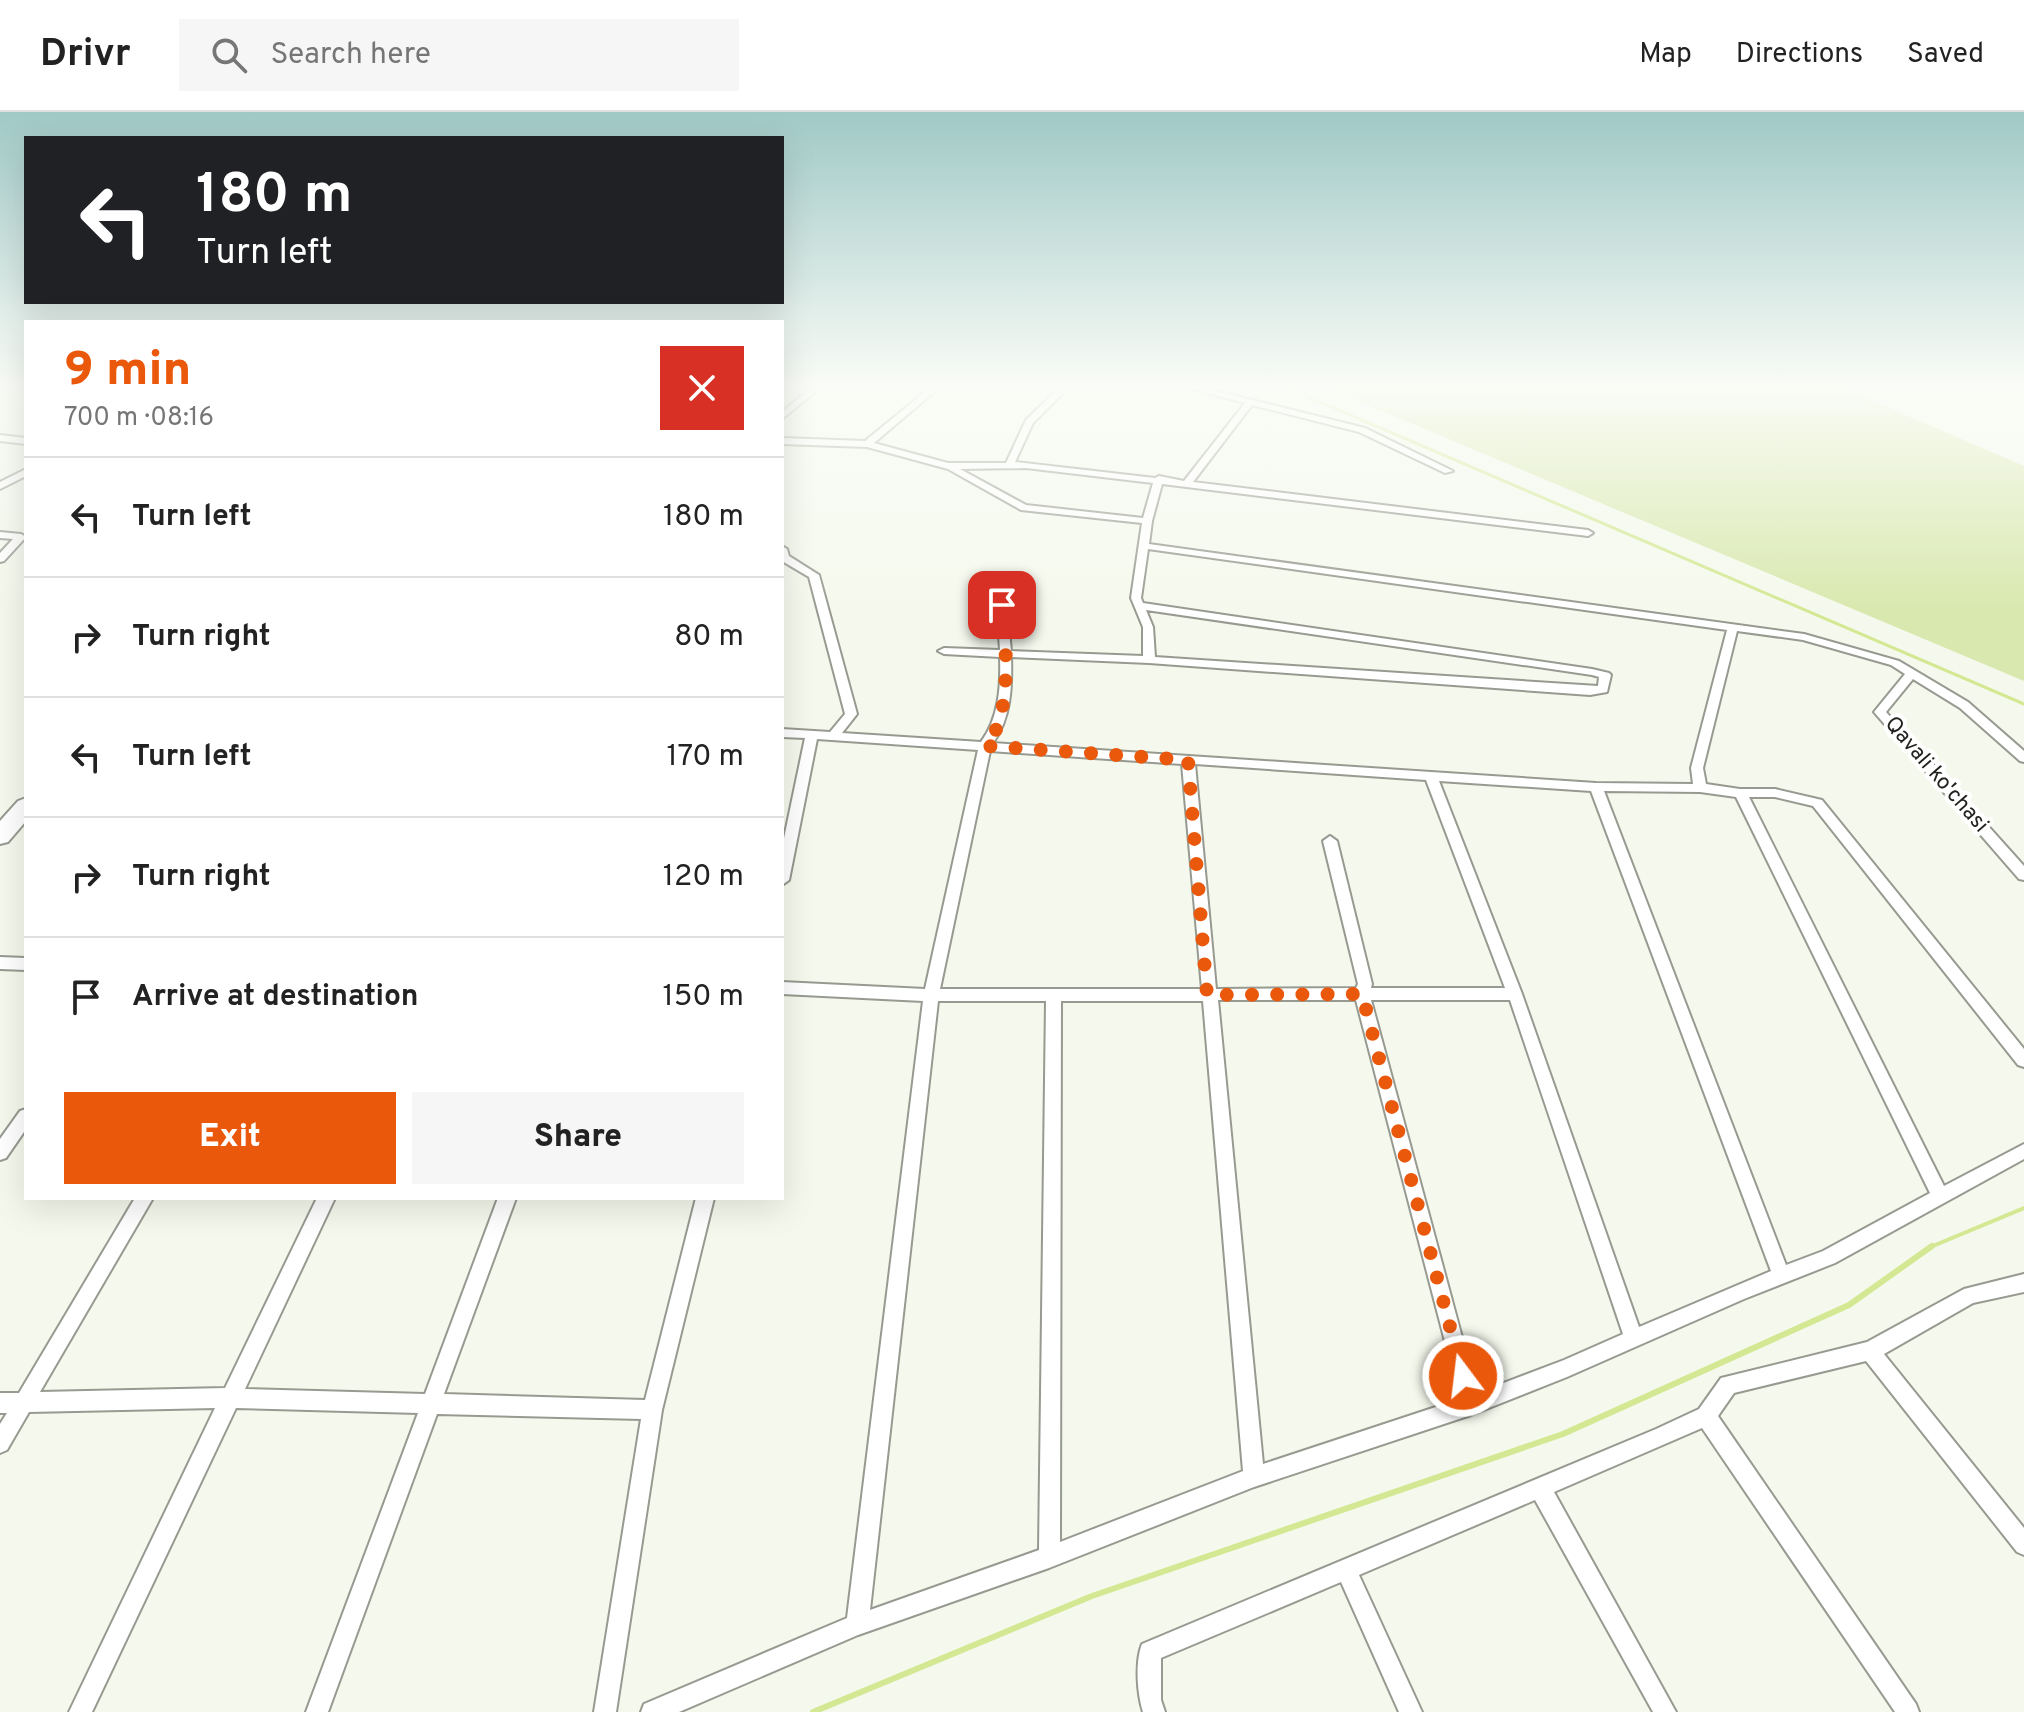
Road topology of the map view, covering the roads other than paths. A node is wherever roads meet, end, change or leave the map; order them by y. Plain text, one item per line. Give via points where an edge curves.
1 (932, 462) edge
2 (1011, 462) edge
3 (1204, 462) edge
4 (1428, 462) edge
5 (1009, 465) junction
6 (948, 466) junction
7 (1448, 471) dead end
8 (24, 473) edge
9 (1159, 479) junction
10 (1188, 483) junction
11 (0, 486) edge
12 (1147, 521) junction
13 (1588, 533) dead end
14 (0, 535) edge
15 (1145, 546) junction
16 (784, 558) edge
17 (0, 559) edge
18 (999, 579) dead end
19 (1142, 606) junction
20 (1733, 626) junction
21 (944, 651) dead end
22 (1008, 656) junction
23 (1149, 660) junction
24 (1911, 674) junction
25 (784, 733) edge
26 (812, 735) junction
27 (834, 735) junction
28 (985, 746) junction
29 (2024, 758) edge
30 (1188, 760) junction
31 (1431, 777) junction
32 (24, 786) edge
33 (1596, 787) junction
34 (1700, 788) junction
35 (1740, 793) junction
36 (24, 808) edge
37 (0, 814) edge
38 (0, 836) edge
39 (1330, 841) dead end
40 (784, 870) edge
41 (2024, 875) edge
42 (0, 963) edge
43 (24, 964) edge
44 (784, 988) edge
45 (1362, 994) junction
46 (1515, 994) junction
47 (931, 995) junction
48 (1054, 995) junction
49 (1207, 995) junction
50 (2024, 1060) edge
51 (24, 1119) edge
52 (2024, 1151) edge
53 (0, 1153) edge
54 (1940, 1196) junction
55 (143, 1200) edge
56 (325, 1200) edge
57 (506, 1200) edge
58 (704, 1200) edge
59 (1781, 1274) junction
60 (2024, 1283) edge
61 (1634, 1339) junction
62 (1870, 1351) junction
63 (230, 1398) junction
64 (0, 1403) edge
65 (21, 1405) junction
66 (432, 1405) junction
67 (1471, 1405) junction
68 (652, 1410) junction
69 (1706, 1416) junction
70 (0, 1443) edge
71 (1254, 1477) junction
72 (1541, 1490) junction
73 (2024, 1545) edge
74 (1049, 1557) junction
75 (1345, 1568) junction
76 (857, 1625) junction
77 (80, 1712) edge
78 (317, 1712) edge
79 (605, 1712) edge
80 (652, 1712) edge
81 (1154, 1712) edge
82 (1411, 1712) edge
83 (1665, 1712) edge
84 (1908, 1712) edge

1 - 6 street
2 - 5 street
3 - 10 street
4 - 7 street
5 - 6 street
5 - 9 street
6 - 12 street via 1024,508
8 - 11 street
9 - 10 street
9 - 12 street
10 - 13 street
12 - 15 street
14 - 17 street via 21,537
15 - 19 street via 1136,598
15 - 20 street
16 - 27 street via 814,575 843,676 851,714
18 - 22 street
19 - 23 street
19 - 23 street via 1592,672 1605,675 1605,682 1603,689 1590,691
20 - 24 street via 1804,637 1895,663
20 - 34 street via 1697,768
21 - 22 street
22 - 23 street
22 - 28 street via 997,735
24 - 29 street via 1964,705
24 - 41 street, Qavali ko'chasi via 1880,712
25 - 26 street
26 - 27 street
26 - 40 street
27 - 28 street
28 - 30 street
28 - 47 street
30 - 31 street
30 - 49 street
31 - 33 street
31 - 46 street
32 - 37 highway
33 - 34 street
33 - 59 street
34 - 35 street
35 - 50 street via 1775,793 1817,803
35 - 54 street
36 - 38 highway
39 - 45 street via 1365,984
42 - 43 street
44 - 47 street
45 - 46 street
45 - 49 street
45 - 67 street
46 - 61 street
47 - 48 street
47 - 76 street
48 - 49 street
48 - 74 street
49 - 71 street
51 - 53 street
52 - 54 street
54 - 59 street via 1829,1257
55 - 65 street
56 - 63 street
57 - 66 street
58 - 68 street
59 - 61 street
60 - 62 street via 1970,1295
61 - 67 street
62 - 69 street via 1728,1385
62 - 73 street
63 - 65 street
63 - 66 street
63 - 77 street
64 - 65 street
65 - 70 street
66 - 68 street
66 - 78 street
67 - 71 street
68 - 79 street
69 - 72 street
69 - 84 street
71 - 74 street
72 - 75 street
72 - 83 street
74 - 76 street
75 - 81 street via 1150,1652
75 - 82 street
76 - 80 street

